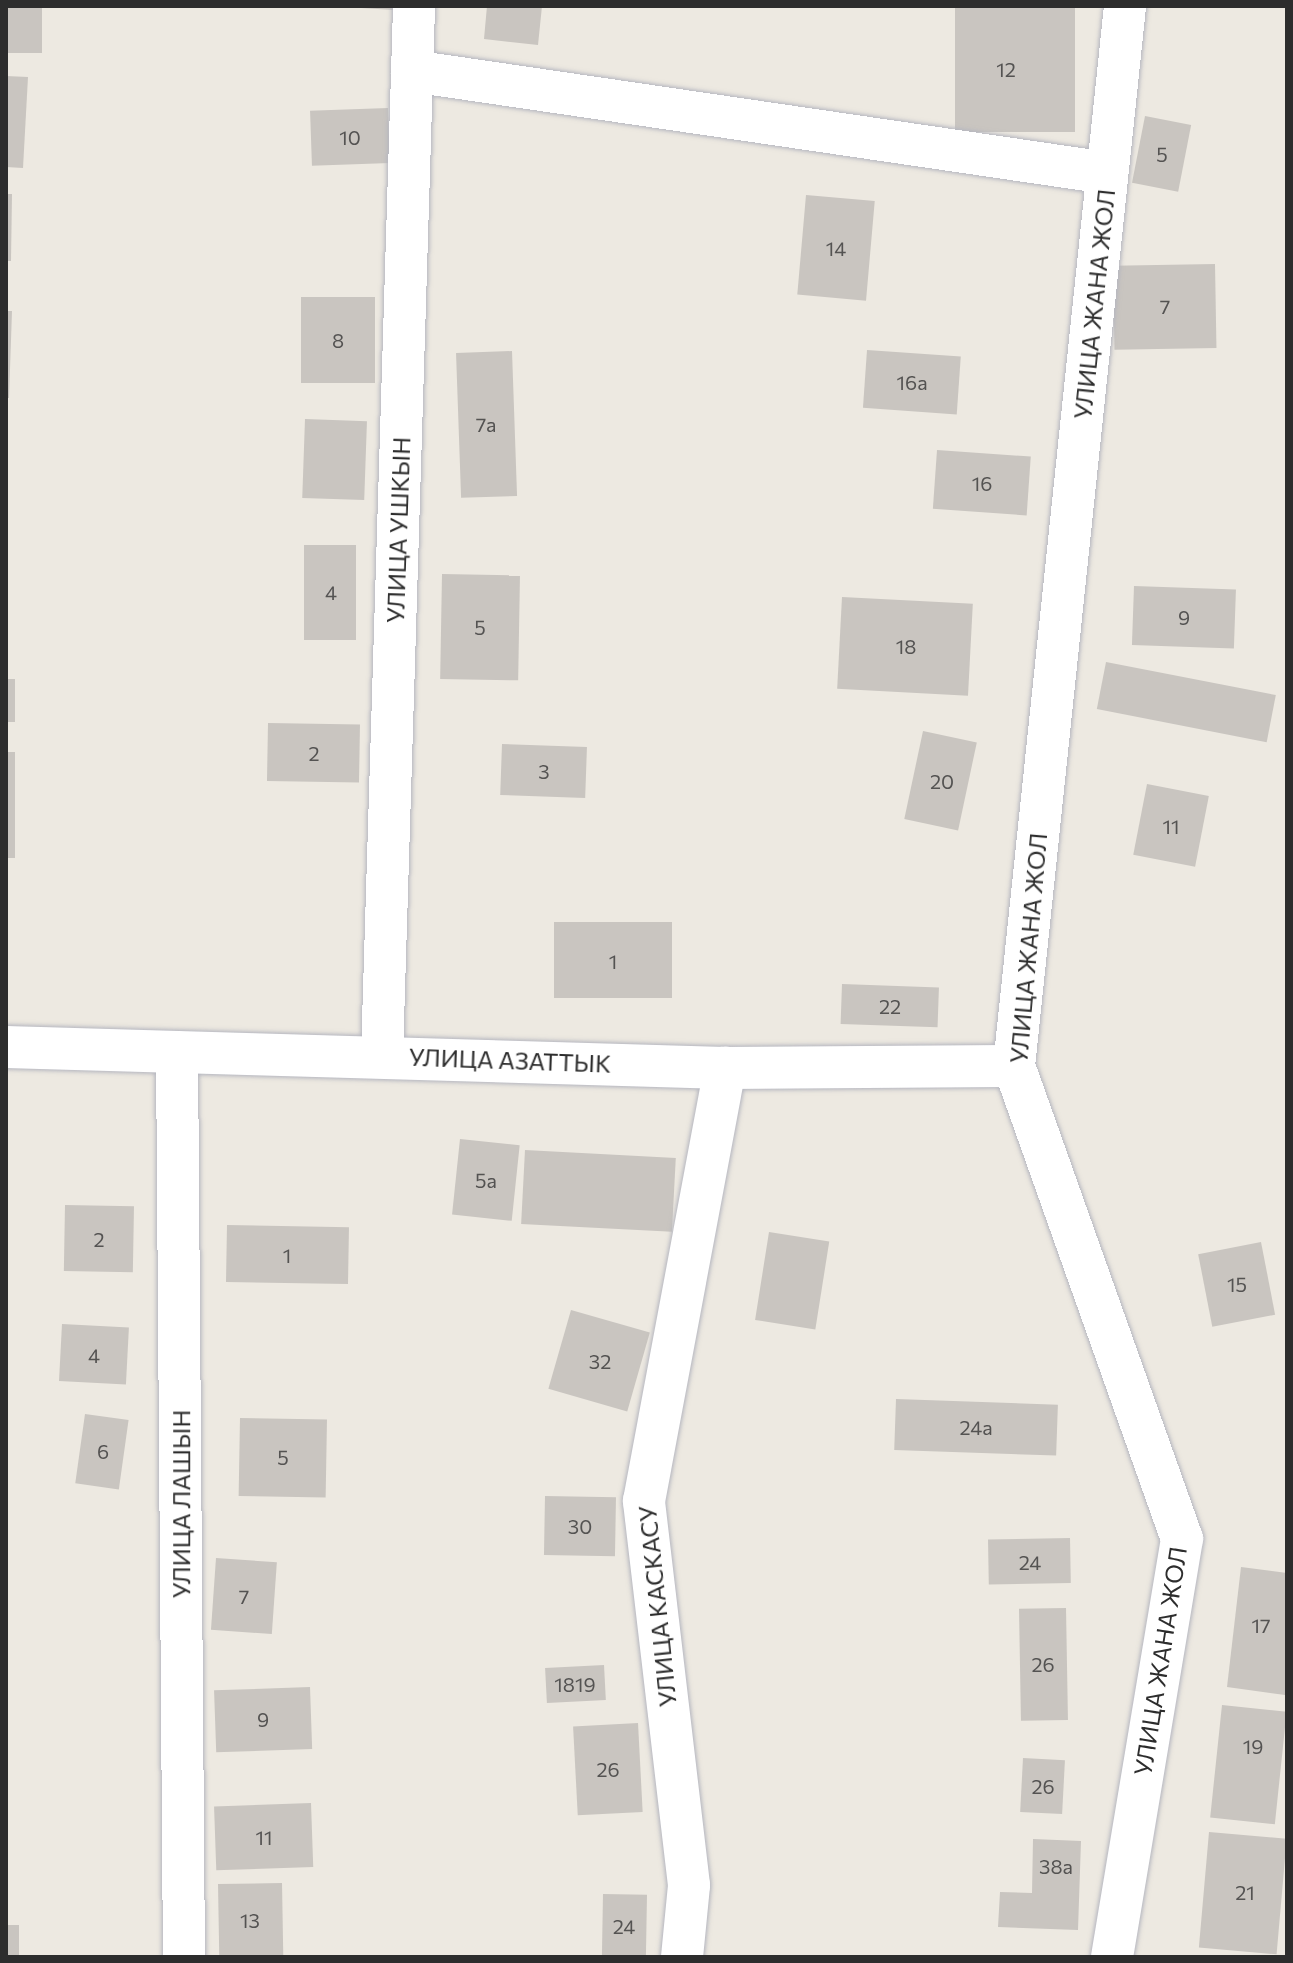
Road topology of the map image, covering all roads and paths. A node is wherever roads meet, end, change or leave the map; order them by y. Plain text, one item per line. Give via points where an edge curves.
1 (414, 6) edge
2 (1125, 6) edge
3 (412, 71) junction
4 (1107, 173) junction
5 (6, 1047) edge
6 (177, 1052) junction
7 (382, 1055) junction
8 (1014, 1066) junction
9 (725, 1068) junction
10 (184, 1957) edge
11 (682, 1957) edge
12 (1112, 1957) edge

1 - 3 street, УЛИЦА УШКЫН
2 - 4 street, УЛИЦА ЖАНА ЖОЛ
3 - 4 street
3 - 7 street, УЛИЦА УШКЫН
4 - 8 street, УЛИЦА ЖАНА ЖОЛ
5 - 6 street, УЛИЦА АЗАТТЫК
6 - 7 street, УЛИЦА АЗАТТЫК
6 - 10 street, УЛИЦА ЛАШЫН
7 - 9 street, УЛИЦА АЗАТТЫК
8 - 9 street, УЛИЦА АЗАТТЫК
8 - 12 street, УЛИЦА ЖАНА ЖОЛ via 1182,1539
9 - 11 street, УЛИЦА КАСКАСУ via 644,1501 689,1885

